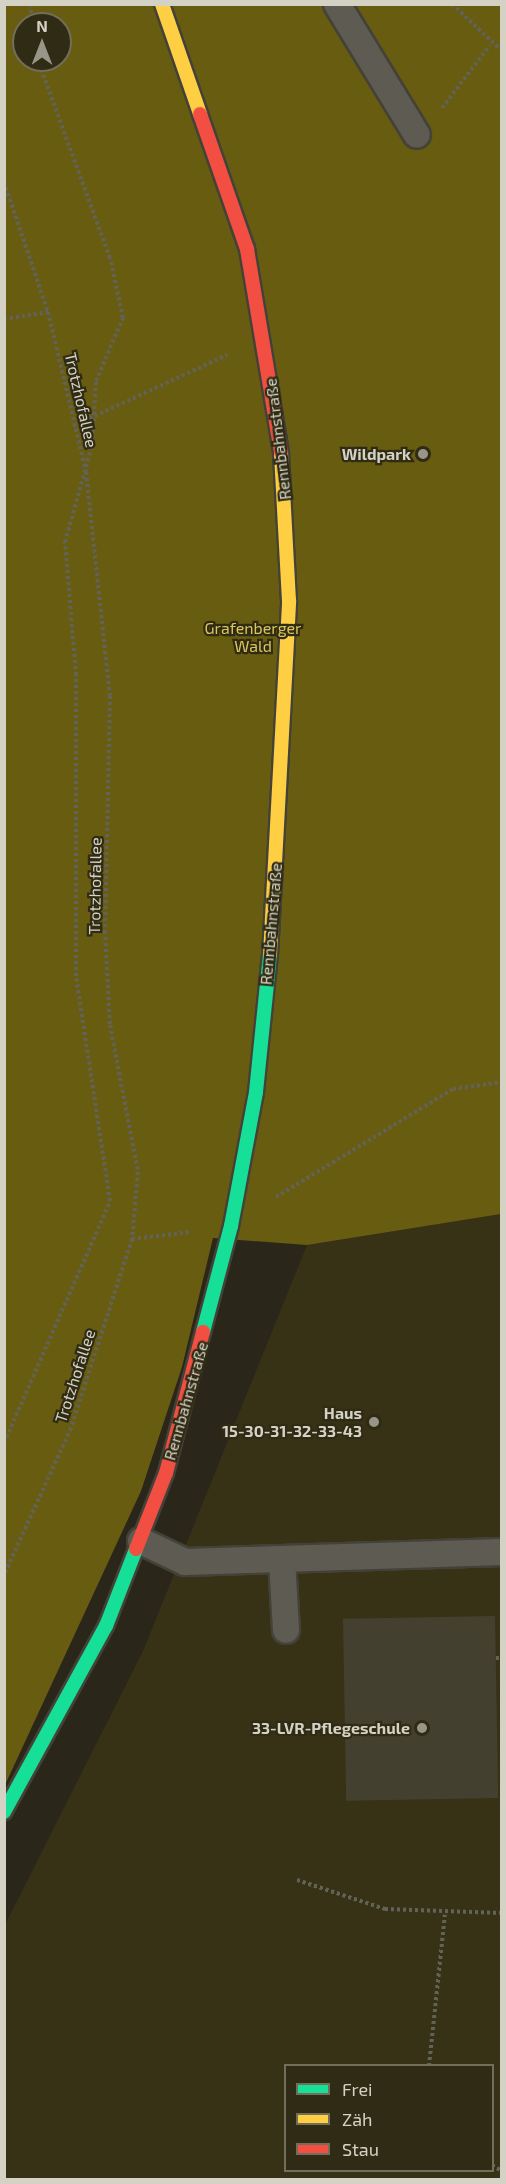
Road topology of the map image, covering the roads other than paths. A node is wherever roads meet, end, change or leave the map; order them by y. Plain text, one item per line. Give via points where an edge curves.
1 (162, 4) edge
2 (337, 4) edge
3 (417, 135) road end
4 (141, 1541) junction
5 (501, 1552) edge
6 (282, 1560) junction
7 (286, 1630) dead end
8 (4, 1812) edge

1 - 4 street, Rennbahnstraße via 223,169 247,249 265,342 289,535 286,718 256,1092 231,1226 166,1473
2 - 3 lane
4 - 6 lane via 185,1562
4 - 8 street, Rennbahnstraße via 106,1626
5 - 6 lane
6 - 7 lane

